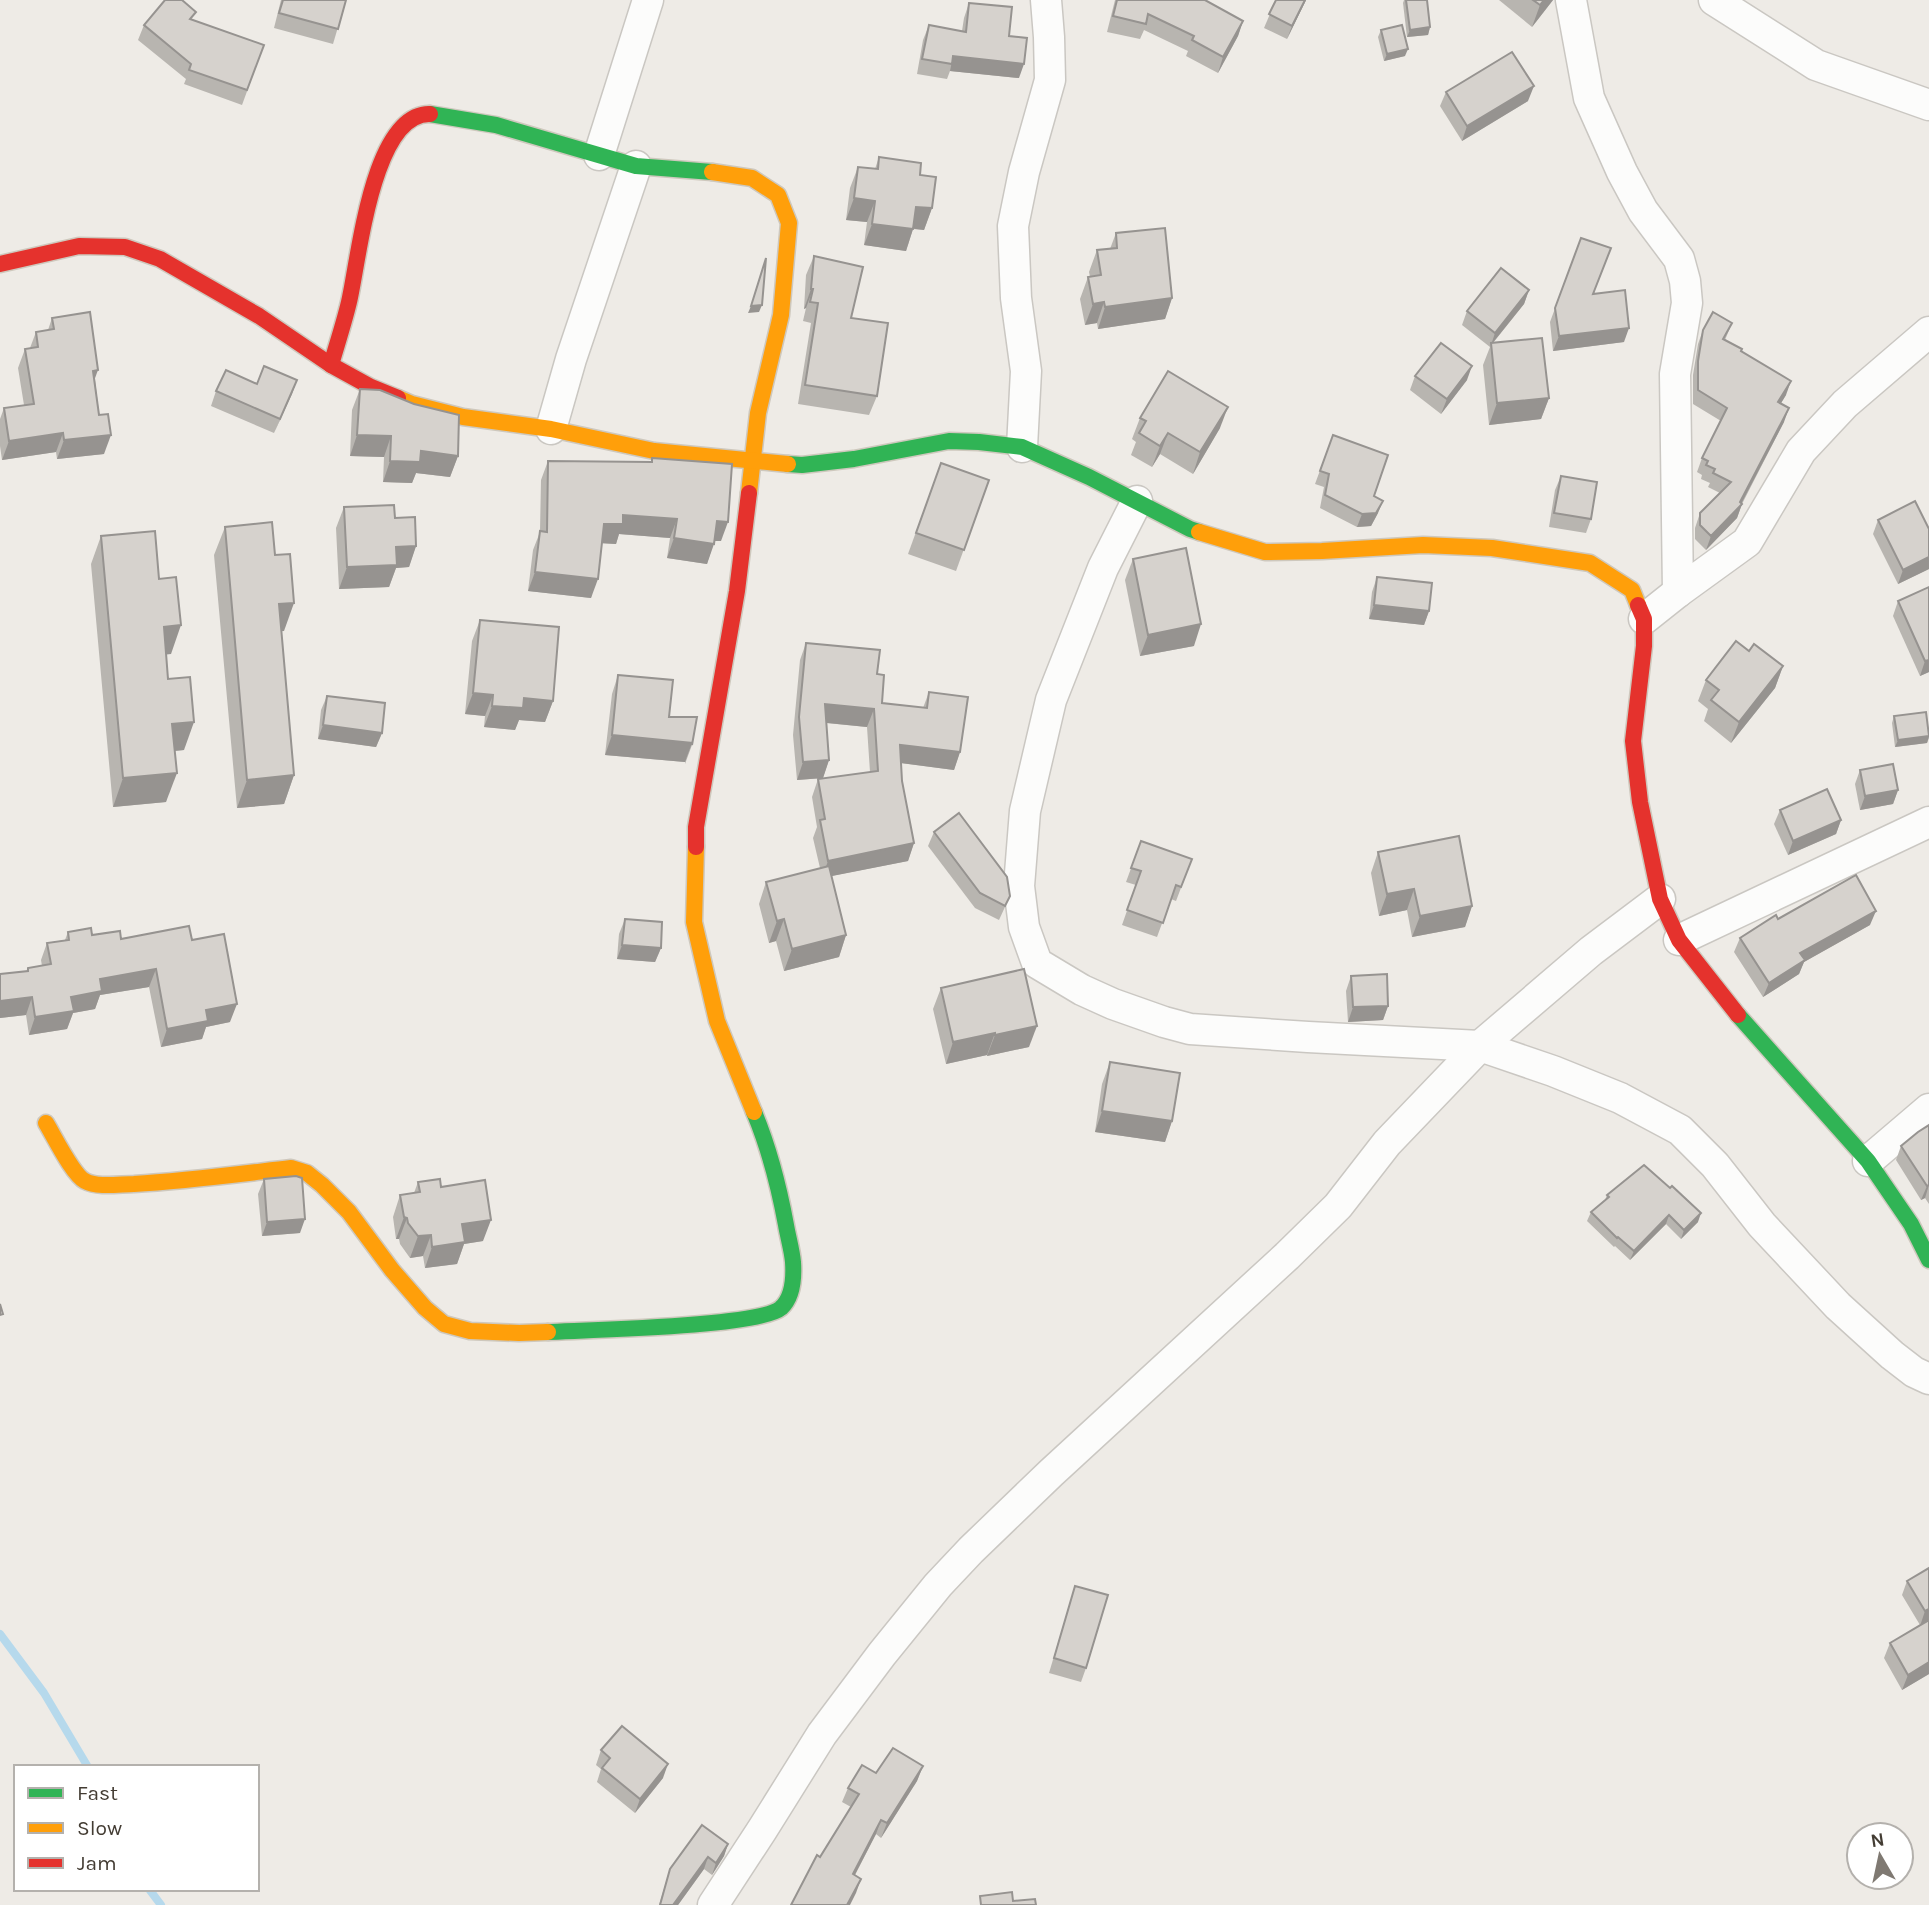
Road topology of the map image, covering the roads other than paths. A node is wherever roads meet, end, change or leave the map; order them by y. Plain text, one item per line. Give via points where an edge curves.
1 (648, 0) edge
2 (1046, 0) edge
3 (1571, 0) edge
4 (1714, 0) edge
5 (1929, 105) edge
6 (599, 155) junction
7 (636, 166) junction
8 (0, 264) edge
9 (1929, 332) edge
10 (331, 365) junction
11 (551, 429) junction
12 (1022, 447) junction
13 (753, 459) junction
14 (1138, 501) junction
15 (1678, 592) junction
16 (1644, 619) junction
17 (1929, 822) edge
18 (1660, 899) junction
19 (1679, 940) junction
20 (1480, 1046) junction
21 (1929, 1109) edge
22 (46, 1123) dead end
23 (1868, 1161) junction
24 (1929, 1260) edge
25 (1929, 1380) edge
26 (713, 1905) edge

1 - 6 street
2 - 12 street via 1050,80 1013,226 1026,372
3 - 15 street via 1589,98 1622,172 1643,211 1679,259 1685,281 1687,303 1675,374
4 - 5 street via 1816,65
6 - 7 street
6 - 10 street via 496,125 426,113 406,122 389,145 373,183
7 - 11 street
7 - 13 street via 752,178 778,195 789,223 781,315 758,412
8 - 10 street via 79,246 125,247 160,259
9 - 15 street via 1845,404 1801,451 1747,542
10 - 11 street via 412,404
11 - 13 street via 654,451
12 - 13 street via 949,441 802,465
12 - 14 street
13 - 22 street via 737,591 696,827 694,922 717,1021 758,1121 780,1195 793,1262 791,1292 782,1307 750,1318 674,1326 470,1331 444,1324 425,1308 349,1212 307,1173 291,1168 156,1182 86,1182
14 - 16 street via 1190,529 1265,552 1423,545 1492,548 1590,563 1632,590
14 - 20 street via 1103,568 1051,700 1025,811 1019,886 1024,928 1037,963 1113,1004 1190,1029
15 - 16 street
16 - 18 street via 1633,741
17 - 19 street
18 - 19 street
18 - 20 street
19 - 23 street via 1729,1005
20 - 25 street via 1620,1098 1680,1130 1838,1307 1892,1355
20 - 26 street via 1387,1143 1338,1206 1051,1473 938,1585 822,1734
21 - 23 street
23 - 24 street via 1911,1224

